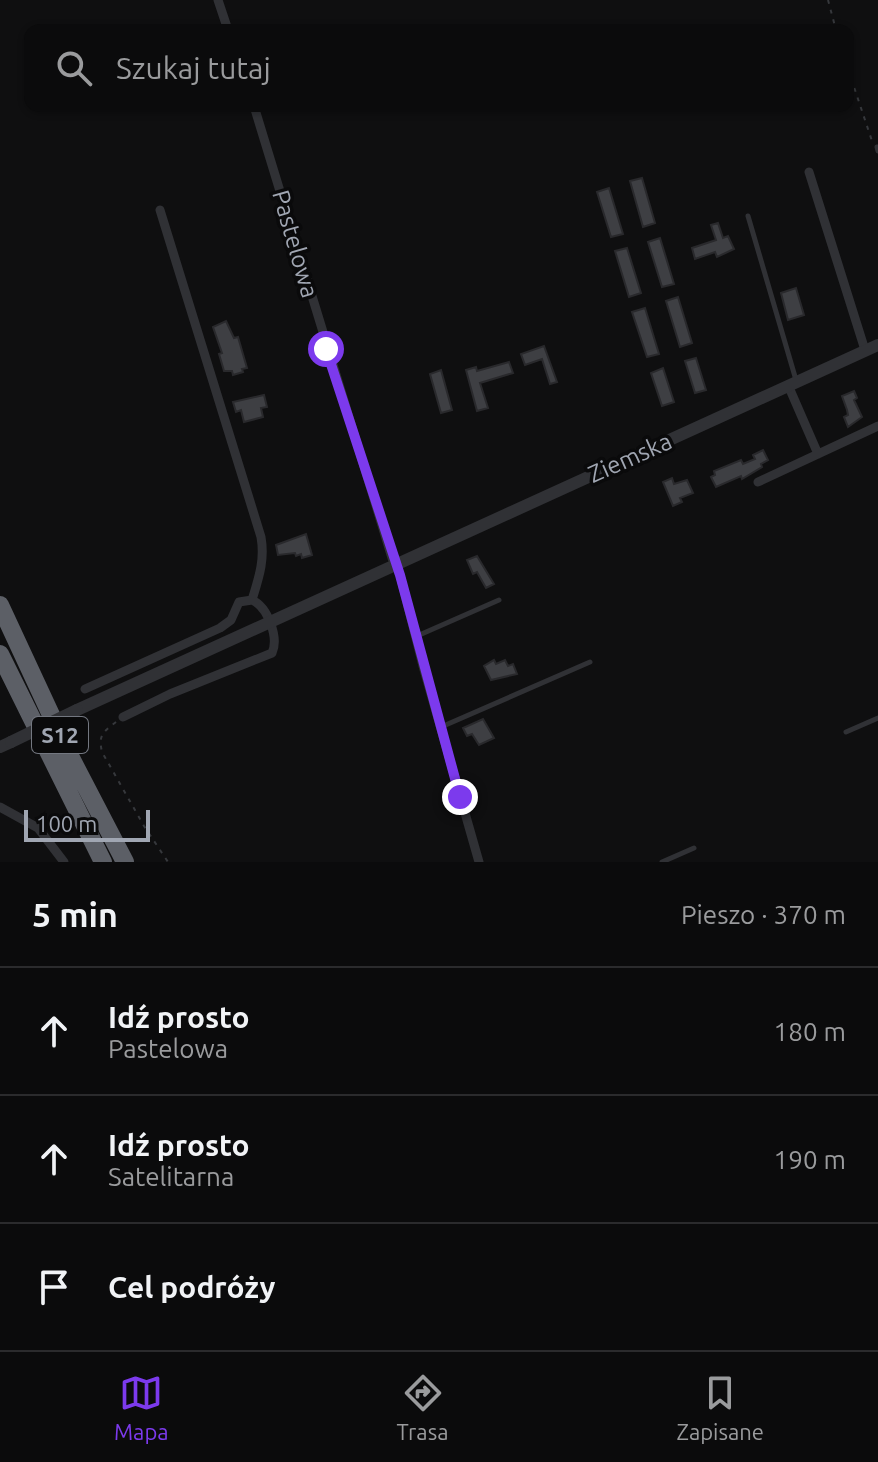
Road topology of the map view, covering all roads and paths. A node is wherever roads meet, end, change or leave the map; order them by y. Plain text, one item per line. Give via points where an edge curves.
1 (218, 0) edge
2 (828, 0) edge
3 (226, 24) edge
4 (834, 24) edge
5 (854, 90) edge
6 (256, 112) edge
7 (877, 149) edge
8 (809, 172) dead end
9 (160, 210) dead end
10 (748, 216) dead end
11 (872, 348) edge
12 (792, 383) junction
13 (878, 426) edge
14 (818, 454) junction
15 (758, 482) dead end
16 (395, 564) junction
17 (252, 600) junction
18 (499, 600) dead end
19 (0, 605) edge
20 (269, 622) junction
21 (416, 637) junction
22 (0, 654) edge
23 (590, 662) dead end
24 (85, 689) dead end
25 (123, 717) joint
26 (878, 718) edge
27 (440, 728) junction
28 (846, 732) dead end
29 (6, 744) edge
30 (0, 807) edge
31 (112, 837) junction
32 (694, 848) dead end
33 (99, 854) edge
34 (64, 862) edge
35 (125, 862) edge
36 (168, 862) edge
37 (479, 862) edge
38 (662, 862) edge

1 - 3 street
2 - 4 path
5 - 7 path
6 - 16 street, Pastelowa
8 - 11 street, Ziemska
9 - 17 street via 264,554
10 - 12 lane
11 - 12 street, Ziemska
12 - 14 street
12 - 16 street, Ziemska
13 - 14 street
14 - 15 street
16 - 20 street, Ziemska
16 - 21 street, Pastelowa
17 - 20 street
17 - 24 street via 239,602 231,620 220,628
18 - 21 lane
19 - 31 highway, S12
20 - 25 street via 272,653
20 - 29 street, Ziemska, bridge
21 - 27 street, Pastelowa
22 - 33 highway, S12
23 - 27 lane
25 - 36 path via 101,733 102,752
26 - 28 lane
27 - 37 street, Pastelowa
30 - 34 street via 38,828
31 - 33 lane
31 - 35 highway, S12
32 - 38 lane

